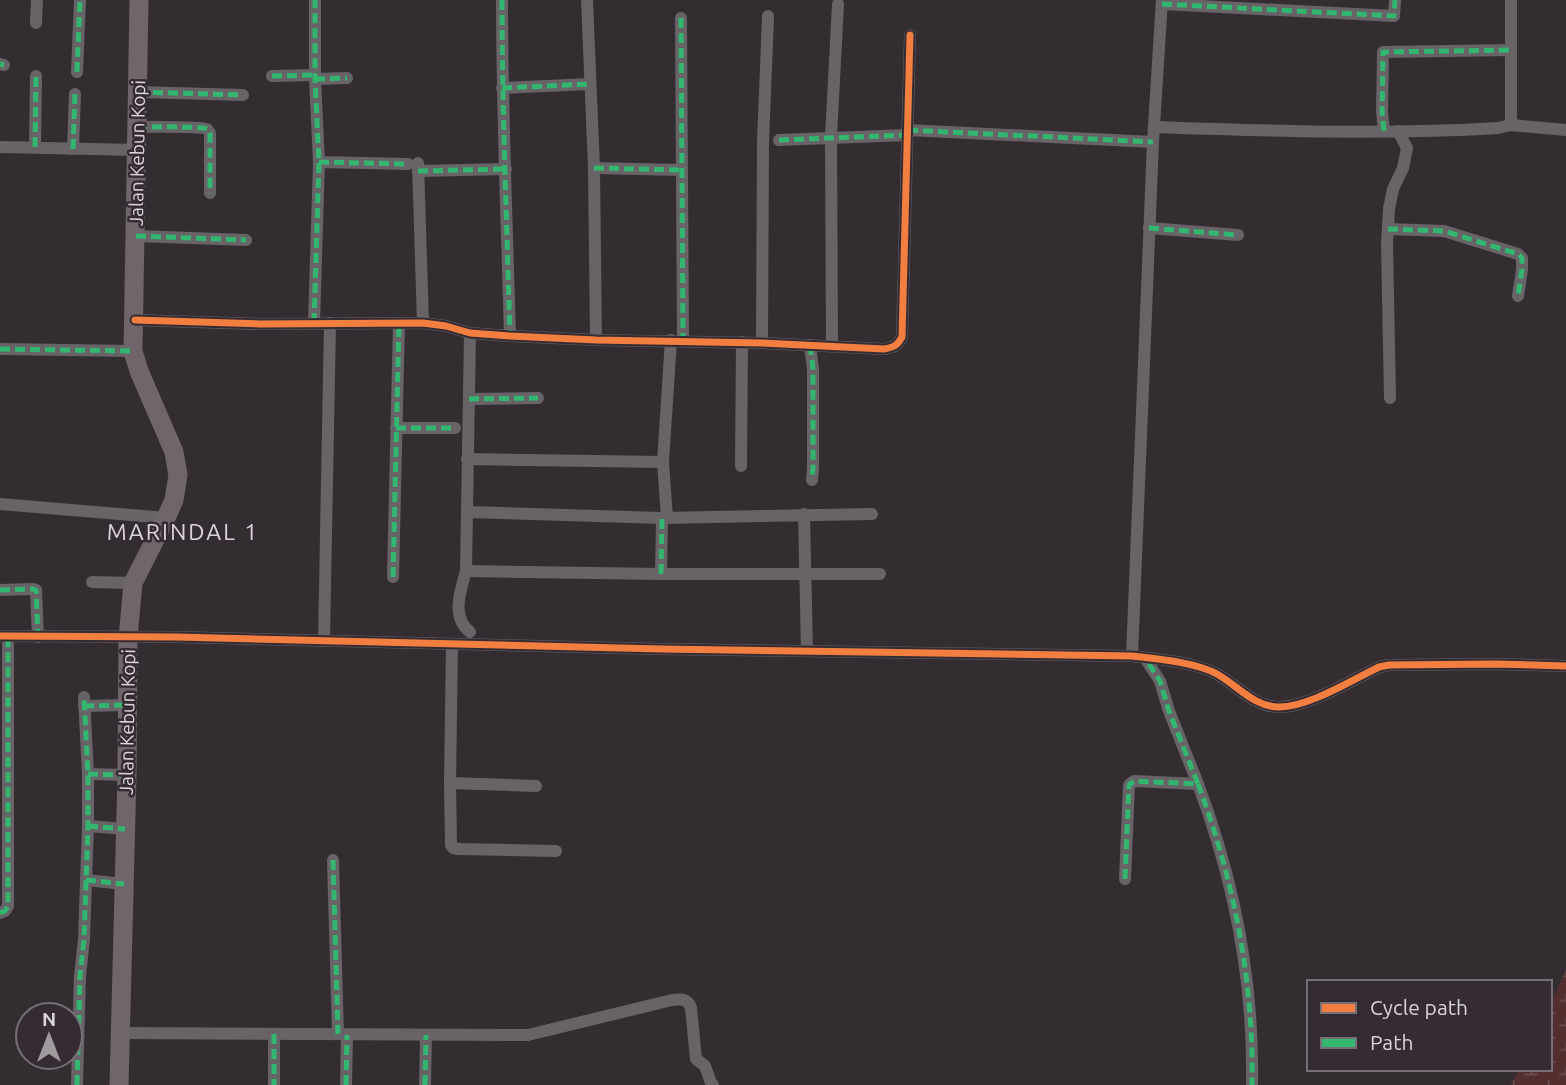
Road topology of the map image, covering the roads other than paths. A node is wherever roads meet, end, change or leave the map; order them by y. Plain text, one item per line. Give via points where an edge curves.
1 (37, 0) edge
2 (80, 0) edge
3 (139, 0) edge
4 (315, 0) edge
5 (502, 0) edge
6 (587, 0) edge
7 (1395, 0) edge
8 (1511, 0) edge
9 (1162, 2) edge
10 (838, 4) dead end
11 (1310, 6) edge
12 (768, 16) dead end
13 (681, 18) dead end
14 (36, 23) dead end
15 (910, 35) dead end
16 (1511, 50) junction
17 (77, 72) dead end
18 (36, 76) dead end
19 (272, 76) dead end
20 (315, 77) junction
21 (347, 78) dead end
22 (590, 85) junction
23 (502, 88) junction
24 (138, 92) junction
25 (75, 94) dead end
26 (243, 95) dead end
27 (1511, 125) junction
28 (137, 127) junction
29 (1154, 127) junction
30 (1566, 130) edge
31 (1384, 131) junction
32 (1398, 131) junction
33 (908, 133) junction
34 (831, 137) junction
35 (779, 140) dead end
36 (1153, 142) junction
37 (0, 147) edge
38 (35, 147) junction
39 (73, 149) junction
40 (137, 150) junction
41 (319, 162) junction
42 (415, 166) junction
43 (506, 169) junction
44 (594, 169) junction
45 (681, 170) junction
46 (210, 193) dead end
47 (1149, 228) junction
48 (1388, 229) junction
49 (1238, 235) dead end
50 (136, 236) junction
51 (246, 240) dead end
52 (1518, 296) dead end
53 (135, 320) junction
54 (314, 323) junction
55 (330, 323) junction
56 (399, 323) junction
57 (423, 323) junction
58 (470, 333) junction
59 (510, 337) junction
60 (596, 340) junction
61 (677, 340) junction
62 (742, 342) junction
63 (762, 343) junction
64 (810, 345) junction
65 (832, 346) junction
66 (0, 349) edge
67 (133, 351) junction
68 (538, 398) dead end
69 (1390, 398) dead end
70 (470, 399) junction
71 (396, 428) junction
72 (455, 428) dead end
73 (467, 459) junction
74 (663, 462) junction
75 (741, 466) dead end
76 (812, 480) dead end
77 (0, 504) edge
78 (467, 512) junction
79 (804, 514) junction
80 (872, 514) dead end
81 (166, 518) junction
82 (664, 518) junction
83 (466, 572) junction
84 (806, 573) junction
85 (661, 574) junction
86 (880, 574) dead end
87 (393, 577) dead end
88 (92, 582) dead end
89 (133, 583) junction
90 (0, 590) edge
91 (470, 632) dead end
92 (4, 636) edge
93 (38, 637) junction
94 (128, 638) junction
95 (324, 641) junction
96 (452, 644) junction
97 (807, 650) junction
98 (1138, 657) junction
99 (1566, 666) edge
100 (127, 705) junction
101 (88, 774) junction
102 (127, 775) junction
103 (450, 783) junction
104 (1198, 784) junction
105 (536, 786) dead end
106 (88, 826) junction
107 (125, 829) junction
108 (3, 843) edge
109 (556, 851) dead end
110 (333, 860) dead end
111 (1125, 879) dead end
112 (86, 880) junction
113 (124, 884) junction
114 (0, 913) edge
115 (120, 1033) junction
116 (274, 1034) junction
117 (342, 1035) junction
118 (426, 1035) junction
119 (77, 1085) edge
120 (119, 1085) edge
121 (274, 1085) edge
122 (346, 1085) edge
123 (425, 1085) edge
124 (713, 1085) edge
125 (1252, 1085) edge

1 - 14 street
2 - 17 street
3 - 24 main road, Jalan Kebun Kopi
4 - 20 street
5 - 23 street
6 - 22 street
7 - 11 street via 1394,16
8 - 16 street
9 - 11 street
9 - 29 street
10 - 34 street
12 - 63 street
13 - 45 street
15 - 33 street
16 - 27 street
16 - 31 street via 1383,52
18 - 38 street
19 - 20 street
20 - 21 street
20 - 41 street
22 - 23 street
22 - 44 street
23 - 43 street
24 - 26 street
24 - 28 main road, Jalan Kebun Kopi
25 - 39 street
27 - 30 street
27 - 32 street
28 - 40 main road, Jalan Kebun Kopi
28 - 46 street via 209,131
29 - 31 street
29 - 36 street
31 - 32 street
32 - 48 street via 1407,148 1389,209
33 - 34 street
33 - 36 street
33 - 65 street via 902,337 894,348
34 - 35 street
34 - 65 street
36 - 47 street
37 - 38 street
38 - 39 street
39 - 40 street
40 - 50 main road, Jalan Kebun Kopi
41 - 42 street
41 - 54 street
42 - 43 street
42 - 57 street
43 - 59 street
44 - 45 street
44 - 60 street
45 - 61 street
47 - 49 street
47 - 98 street
48 - 52 street via 1444,231 1518,254 1522,258
48 - 69 street
50 - 51 street
50 - 53 main road, Jalan Kebun Kopi
53 - 54 street
53 - 67 main road, Jalan Kebun Kopi
54 - 55 street
55 - 56 street
55 - 95 street
56 - 57 street
56 - 71 street
57 - 58 street
58 - 59 street
58 - 70 street
59 - 60 street
60 - 61 street
61 - 62 street
61 - 74 street
62 - 63 street
62 - 75 street
63 - 64 street
64 - 65 street
64 - 76 street
66 - 67 street
67 - 81 main road, Jalan Kebun Kopi via 174,452 178,475
68 - 70 street
70 - 73 street
71 - 72 street
71 - 87 street
73 - 74 street
73 - 78 street
74 - 82 street
77 - 81 street
78 - 82 street
78 - 83 street
79 - 80 street
79 - 82 street
79 - 84 street
81 - 89 main road, Jalan Kebun Kopi
82 - 85 street
83 - 85 street
83 - 91 street via 458,611
84 - 85 street
84 - 86 street
84 - 97 street
88 - 89 street
89 - 94 main road, Jalan Kebun Kopi
90 - 93 street via 36,590
92 - 93 street
92 - 108 street
93 - 94 street
94 - 95 street
94 - 100 main road, Jalan Kebun Kopi
95 - 96 street
96 - 97 street
96 - 103 street
97 - 98 street
98 - 99 street via 1216,674 1258,703 1278,707 1303,704 1389,665
98 - 104 street via 1160,681
100 - 101 street via 84,702
100 - 102 main road, Jalan Kebun Kopi
101 - 102 street
101 - 106 street
102 - 107 main road, Jalan Kebun Kopi
103 - 105 street
103 - 109 street via 453,848
104 - 111 street via 1134,781 1129,785
104 - 125 street via 1237,921 1251,1012
106 - 107 street
106 - 112 street
107 - 113 main road, Jalan Kebun Kopi
108 - 114 street via 8,906
110 - 117 street
112 - 113 street
112 - 119 street
113 - 115 main road, Jalan Kebun Kopi
115 - 116 street
115 - 120 main road, Jalan Kebun Kopi
116 - 117 street
116 - 121 street
117 - 118 street
117 - 122 street
118 - 123 street
118 - 124 street via 528,1035 682,999 690,1005 696,1059 705,1066

